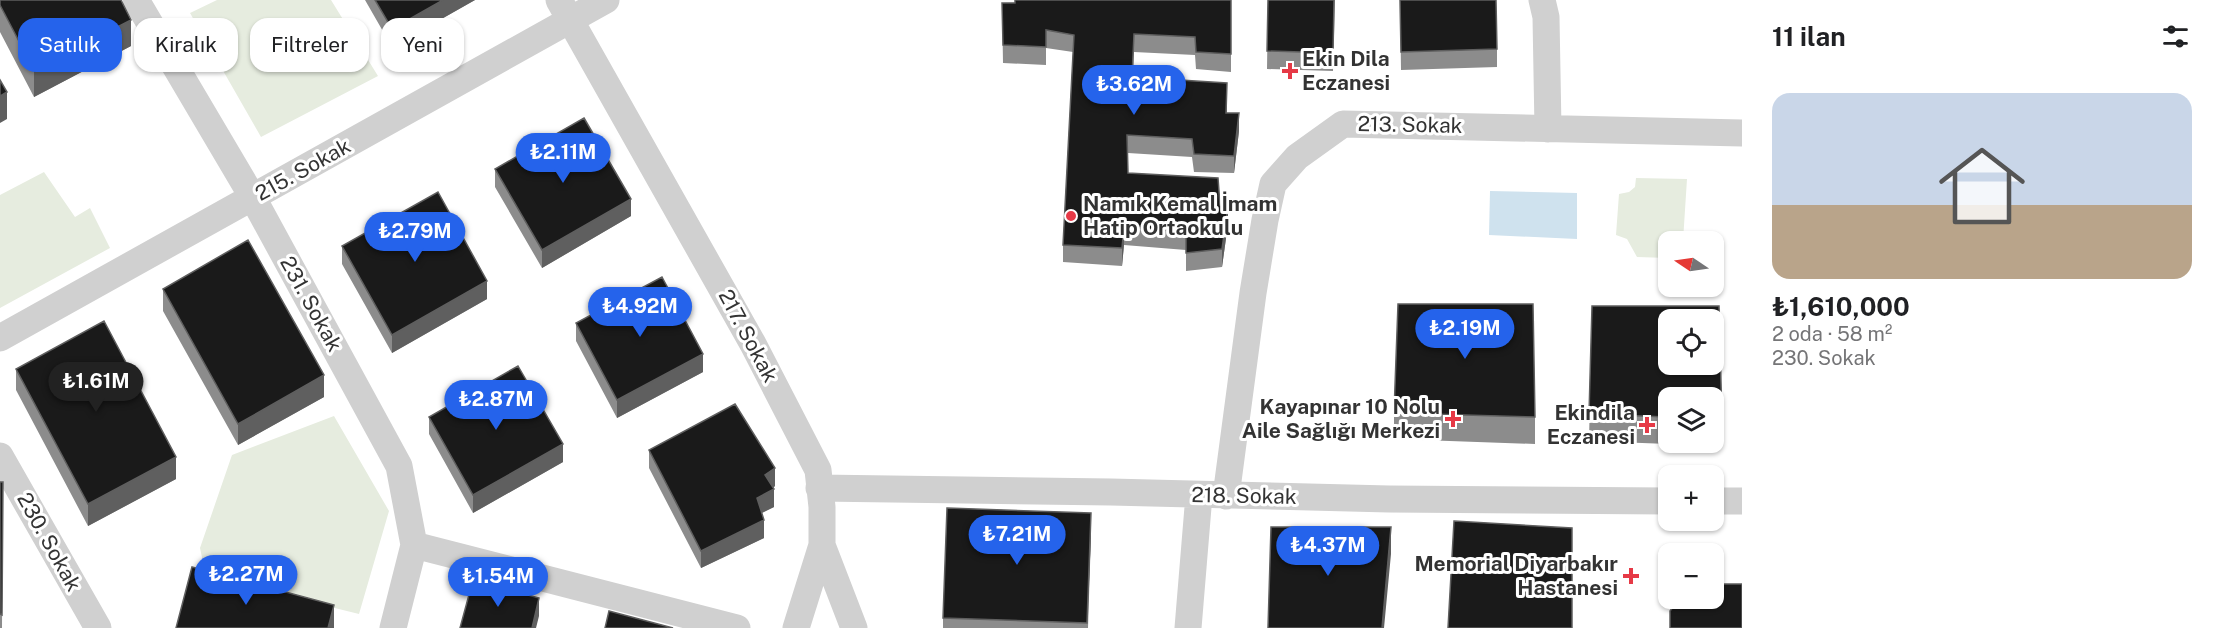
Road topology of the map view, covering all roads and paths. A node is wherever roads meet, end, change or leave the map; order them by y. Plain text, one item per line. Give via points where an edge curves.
1 (136, 0) edge
2 (606, 0) edge
3 (1542, 0) edge
4 (565, 11) edge
5 (1548, 129) junction
6 (1742, 133) edge
7 (253, 198) junction
8 (0, 338) edge
9 (0, 456) edge
10 (819, 488) junction
11 (1198, 495) junction
12 (1226, 496) junction
13 (1658, 501) edge
14 (1724, 501) edge
15 (1742, 501) edge
16 (414, 545) junction
17 (822, 545) junction
18 (98, 628) edge
19 (393, 628) edge
20 (737, 628) edge
21 (796, 628) edge
22 (854, 628) edge
23 (1188, 628) edge

1 - 7 street, 231. Sokak
2 - 4 street, 215. Sokak
3 - 5 street via 1546,17
4 - 7 street, 215. Sokak
4 - 10 street, 217. Sokak via 753,344 818,470
5 - 6 street, 213. Sokak
5 - 12 street, 213. Sokak via 1343,124 1297,157 1273,184
7 - 8 street, 215. Sokak
7 - 16 street, 231. Sokak via 399,466
9 - 18 street, 230. Sokak
10 - 11 street, 218. Sokak
10 - 17 street, 217. Sokak
11 - 12 street, 218. Sokak
11 - 23 street
12 - 13 street, 218. Sokak
14 - 15 street
16 - 19 street, 231. Sokak
16 - 20 street
17 - 21 street, 217. Sokak
17 - 22 street

